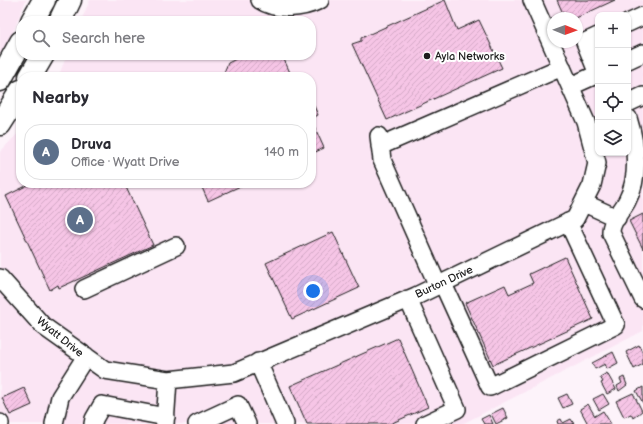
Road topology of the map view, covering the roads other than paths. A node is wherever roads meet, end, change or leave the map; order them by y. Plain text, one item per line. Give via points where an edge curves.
1 (44, 0) edge
2 (70, 0) edge
3 (260, 0) edge
4 (320, 0) edge
5 (532, 0) edge
6 (35, 16) edge
7 (62, 16) edge
8 (643, 16) edge
9 (631, 22) edge
10 (595, 37) edge
11 (16, 51) edge
12 (643, 53) edge
13 (631, 59) edge
14 (40, 60) edge
15 (562, 67) junction
16 (595, 67) edge
17 (33, 72) edge
18 (595, 75) edge
19 (1, 77) edge
20 (571, 86) junction
21 (643, 96) edge
22 (16, 99) edge
23 (631, 102) edge
24 (592, 119) edge
25 (628, 120) edge
26 (0, 124) edge
27 (584, 203) junction
28 (617, 218) junction
29 (568, 222) junction
30 (176, 246) dead end
31 (0, 278) edge
32 (440, 285) junction
33 (84, 289) dead end
34 (643, 298) edge
35 (408, 299) junction
36 (86, 356) junction
37 (258, 362) junction
38 (168, 380) junction
39 (166, 421) edge
40 (54, 424) edge
41 (93, 424) edge
42 (197, 424) edge
43 (247, 424) edge
44 (285, 424) edge
45 (426, 424) edge

1 - 6 main road
2 - 7 main road
3 - 4 street via 266,4 291,8
5 - 15 street, Burton Drive
8 - 9 street
10 - 16 street via 585,42
11 - 19 main road
12 - 13 street
14 - 17 main road
15 - 20 street, Burton Drive
15 - 32 street via 379,141 382,160
18 - 20 street
20 - 24 street, Burton Drive
21 - 23 street
22 - 26 main road
24 - 27 street, Burton Drive via 597,163 592,185
25 - 28 street via 634,143 636,172 628,200
27 - 28 street
27 - 29 street, Burton Drive via 575,219
28 - 34 street via 610,227 611,233
29 - 32 street, Burton Drive
29 - 32 street via 616,325 490,387
30 - 33 street
31 - 36 street, Wyatt Drive via 43,326
32 - 35 street, Burton Drive
35 - 37 street, Burton Drive via 335,332
35 - 45 street via 457,409
36 - 38 street, Burton Drive via 105,370
36 - 40 street, Wyatt Drive via 60,397
37 - 38 street, Burton Drive via 234,373
37 - 44 street
38 - 39 street
39 - 41 street via 102,405
42 - 43 street via 238,405

